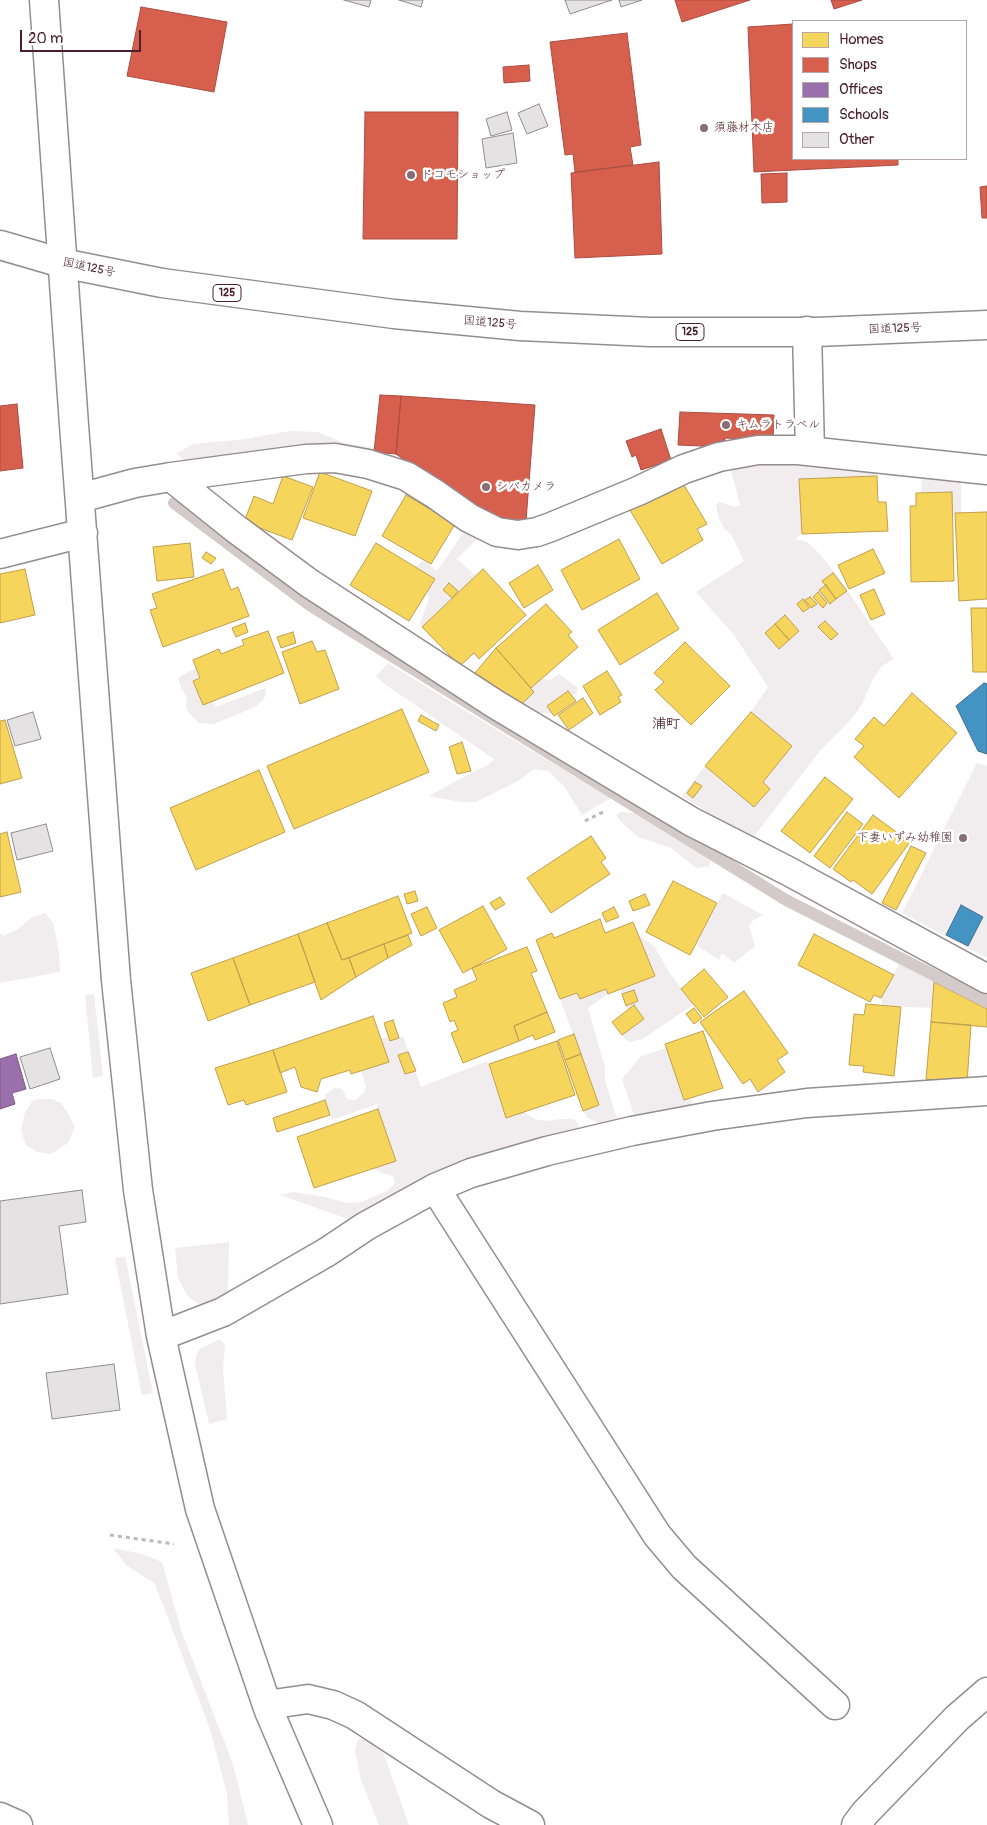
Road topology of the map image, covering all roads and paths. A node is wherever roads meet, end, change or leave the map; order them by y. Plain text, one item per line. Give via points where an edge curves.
1 (44, 0) edge
2 (0, 245) edge
3 (62, 263) junction
4 (987, 325) edge
5 (808, 332) junction
6 (810, 451) junction
7 (987, 470) edge
8 (170, 477) junction
9 (80, 498) junction
10 (83, 533) junction
11 (0, 554) edge
12 (608, 810) dead end
13 (585, 821) dead end
14 (987, 978) edge
15 (987, 1091) edge
16 (435, 1188) junction
17 (162, 1336) junction
18 (110, 1535) dead end
19 (155, 1542) dead end
20 (987, 1692) edge
21 (267, 1705) junction
22 (835, 1705) dead end
23 (0, 1817) edge
24 (18, 1825) edge
25 (318, 1825) edge
26 (530, 1825) edge
27 (856, 1825) edge

1 - 3 main road
2 - 3 main road, 国道125号 / 125
3 - 5 main road, 国道125号 / 125 via 162,284 394,314 520,326 650,332
3 - 9 main road
4 - 5 main road, 国道125号 / 125
5 - 6 main road
6 - 7 main road
6 - 8 main road via 758,450 719,457 551,527 518,534 496,532 406,476 335,458
8 - 9 main road
8 - 14 main road via 309,582 495,704 692,822
9 - 10 main road
10 - 11 main road
10 - 17 main road via 116,980 135,1170
12 - 13 path
15 - 16 main road via 807,1103 712,1116 547,1151 471,1173
16 - 17 main road via 223,1312
16 - 22 main road via 657,1535 684,1567
17 - 21 main road via 200,1509
18 - 19 path
20 - 27 main road via 957,1718
21 - 25 main road
21 - 26 main road via 308,1700 333,1705
23 - 24 main road

